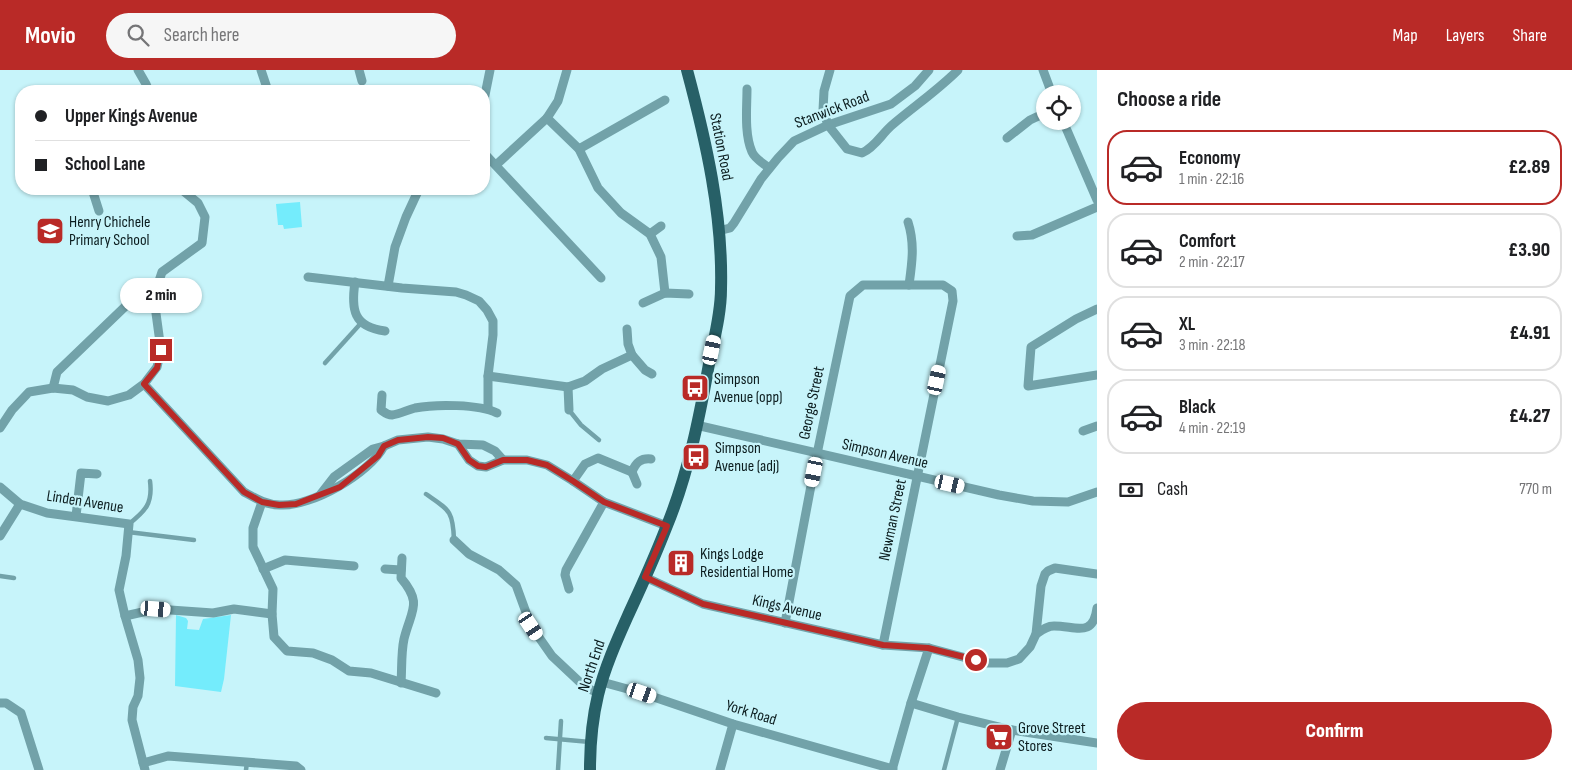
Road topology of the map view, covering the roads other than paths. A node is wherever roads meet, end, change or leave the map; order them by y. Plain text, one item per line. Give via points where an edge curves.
1 (138, 70) edge
2 (261, 70) edge
3 (359, 70) edge
4 (490, 70) edge
5 (567, 70) edge
6 (687, 70) edge
7 (830, 70) edge
8 (929, 70) edge
9 (958, 70) edge
10 (1043, 70) edge
11 (362, 81) dead end
12 (146, 85) edge
13 (266, 85) edge
14 (487, 85) edge
15 (1049, 85) edge
16 (747, 88) dead end
17 (665, 100) dead end
18 (1036, 117) edge
19 (547, 118) junction
20 (828, 125) junction
21 (1067, 130) edge
22 (1006, 138) dead end
23 (579, 149) junction
24 (490, 160) edge
25 (496, 165) junction
26 (769, 168) junction
27 (94, 195) edge
28 (188, 195) edge
29 (416, 195) edge
30 (1097, 200) edge
31 (1097, 208) edge
32 (99, 211) dead end
33 (908, 222) dead end
34 (660, 226) dead end
35 (718, 231) junction
36 (650, 234) junction
37 (1017, 236) dead end
38 (308, 277) dead end
39 (601, 278) dead end
40 (355, 282) junction
41 (909, 285) junction
42 (388, 286) junction
43 (155, 293) junction
44 (665, 293) junction
45 (689, 294) dead end
46 (644, 303) dead end
47 (1097, 309) edge
48 (362, 322) junction
49 (627, 329) dead end
50 (384, 331) dead end
51 (632, 355) junction
52 (325, 363) dead end
53 (652, 374) dead end
54 (1097, 375) edge
55 (488, 376) junction
56 (144, 384) junction
57 (568, 387) junction
58 (53, 388) junction
59 (382, 395) dead end
60 (488, 408) junction
61 (569, 410) joint
62 (496, 413) dead end
63 (696, 425) junction
64 (1097, 426) edge
65 (0, 428) edge
66 (1083, 431) dead end
67 (599, 440) dead end
68 (458, 444) junction
69 (817, 454) junction
70 (651, 459) dead end
71 (503, 460) junction
72 (632, 472) junction
73 (98, 474) dead end
74 (918, 477) junction
75 (150, 481) dead end
76 (573, 481) junction
77 (637, 484) dead end
78 (0, 487) edge
79 (1097, 492) edge
80 (426, 494) dead end
81 (262, 502) junction
82 (604, 502) junction
83 (20, 504) junction
84 (76, 516) junction
85 (667, 526) junction
86 (128, 528) junction
87 (0, 536) edge
88 (194, 540) dead end
89 (454, 540) joint
90 (402, 558) dead end
91 (354, 566) dead end
92 (263, 569) junction
93 (386, 569) dead end
94 (401, 570) junction
95 (1097, 574) edge
96 (0, 576) edge
97 (645, 577) junction
98 (14, 578) dead end
99 (569, 589) dead end
100 (1097, 608) edge
101 (272, 614) junction
102 (125, 616) junction
103 (785, 623) junction
104 (1036, 634) junction
105 (883, 645) junction
106 (928, 648) junction
107 (401, 682) junction
108 (600, 688) junction
109 (436, 693) dead end
110 (0, 703) edge
111 (911, 703) junction
112 (958, 717) junction
113 (561, 721) dead end
114 (733, 724) junction
115 (1012, 730) junction
116 (546, 738) dead end
117 (560, 738) junction
118 (591, 742) junction
119 (1097, 743) edge
120 (144, 766) edge
121 (246, 766) edge
122 (893, 769) edge
123 (39, 770) edge
124 (301, 770) edge
125 (558, 770) edge
126 (590, 770) edge
127 (720, 770) edge
128 (944, 770) edge
129 (1000, 770) edge

1 - 12 street
2 - 13 street
3 - 11 street
4 - 14 street
5 - 19 street via 558,101
6 - 35 main road, Station Road via 703,132
7 - 20 street via 824,91
8 - 20 street, Stanwick Road via 915,86 891,104
9 - 20 street via 862,153 847,149
10 - 15 street
16 - 26 street via 747,126 752,151
17 - 23 street
18 - 22 street
19 - 23 street
19 - 25 street
20 - 26 street, Stanwick Road via 794,141
21 - 30 street
23 - 36 street via 598,188 621,212
24 - 25 street
25 - 39 street
26 - 35 street, Stanwick Road via 730,228
27 - 32 street
28 - 43 street via 198,203 205,217 202,243 162,272
29 - 42 street via 395,247
31 - 37 street via 1032,235
33 - 41 street via 913,256
34 - 36 street
35 - 63 main road, Station Road via 721,290 718,322
36 - 44 street via 660,257
38 - 40 street
40 - 42 street
40 - 48 street via 352,301
41 - 69 street, George Street via 863,286 850,296
41 - 74 street, Newman Street via 943,284 952,291 953,301
42 - 55 street via 456,292 479,301 493,321
43 - 56 street via 161,350 157,368
43 - 58 street via 133,299 57,372
44 - 45 street
44 - 46 street
47 - 54 street via 1031,347 1028,386
48 - 50 street
48 - 52 lane
49 - 51 street
51 - 53 street
51 - 57 street
55 - 57 street
55 - 60 street
56 - 58 street via 129,395 108,401 73,390
56 - 81 street via 244,492
57 - 61 street
58 - 65 street via 29,392
59 - 60 street via 381,410 392,415 440,405
60 - 62 street
61 - 67 lane via 580,425
63 - 69 street, Simpson Avenue
63 - 85 main road, North End via 684,477
64 - 66 street
68 - 71 street via 483,445
68 - 71 street via 469,460 478,466 486,467
68 - 81 street via 443,438 398,440 373,449 334,477 320,495 296,504
69 - 74 street, Simpson Avenue
69 - 103 street, George Street
70 - 72 street via 635,464
71 - 76 street via 527,460 547,465
72 - 76 street via 598,458 585,464
72 - 77 street
73 - 84 street via 81,472
74 - 79 street, Simpson Avenue via 1033,501 1068,502
74 - 105 street, Newman Street
75 - 86 lane via 147,507
76 - 82 street
78 - 83 street, Linden Avenue
80 - 89 lane via 442,505 452,518
81 - 92 street via 253,528 253,547
82 - 85 street
82 - 99 street via 566,570
83 - 84 street, Linden Avenue via 46,513
83 - 87 street
84 - 86 street, Linden Avenue
85 - 97 main road, North End
86 - 88 lane
86 - 102 street, Linden Avenue via 119,590
89 - 108 street, York Road via 469,554 499,570 516,585 531,626 552,656 584,687
90 - 94 street
91 - 92 street via 285,560
92 - 101 street via 273,589
93 - 94 street
94 - 107 street via 401,578 411,589 415,603 404,641
95 - 104 street via 1055,568 1048,571 1041,586
96 - 98 lane
97 - 103 street, Kings Avenue via 703,604
97 - 108 main road, North End via 610,655
100 - 104 street via 1096,618 1087,628 1053,626
101 - 102 street via 234,609 213,614 156,609
101 - 107 street via 274,637 286,652 313,653 349,671 371,673
102 - 120 street, Linden Avenue via 138,660 140,678 132,720
103 - 105 street, Kings Avenue
104 - 106 street, Kings Avenue via 1019,659 1008,664
105 - 106 street, Kings Avenue
106 - 111 street
107 - 109 street
108 - 114 street, York Road via 642,693
108 - 118 main road, North End
110 - 123 street via 6,703 21,713
111 - 112 street
111 - 122 street
112 - 115 street
112 - 128 lane
113 - 117 lane
114 - 122 street, York Road
114 - 127 street
115 - 119 street
115 - 129 street
116 - 117 lane
117 - 118 lane
117 - 125 lane
118 - 126 main road, North End
120 - 121 street via 168,756
121 - 124 street via 296,766

